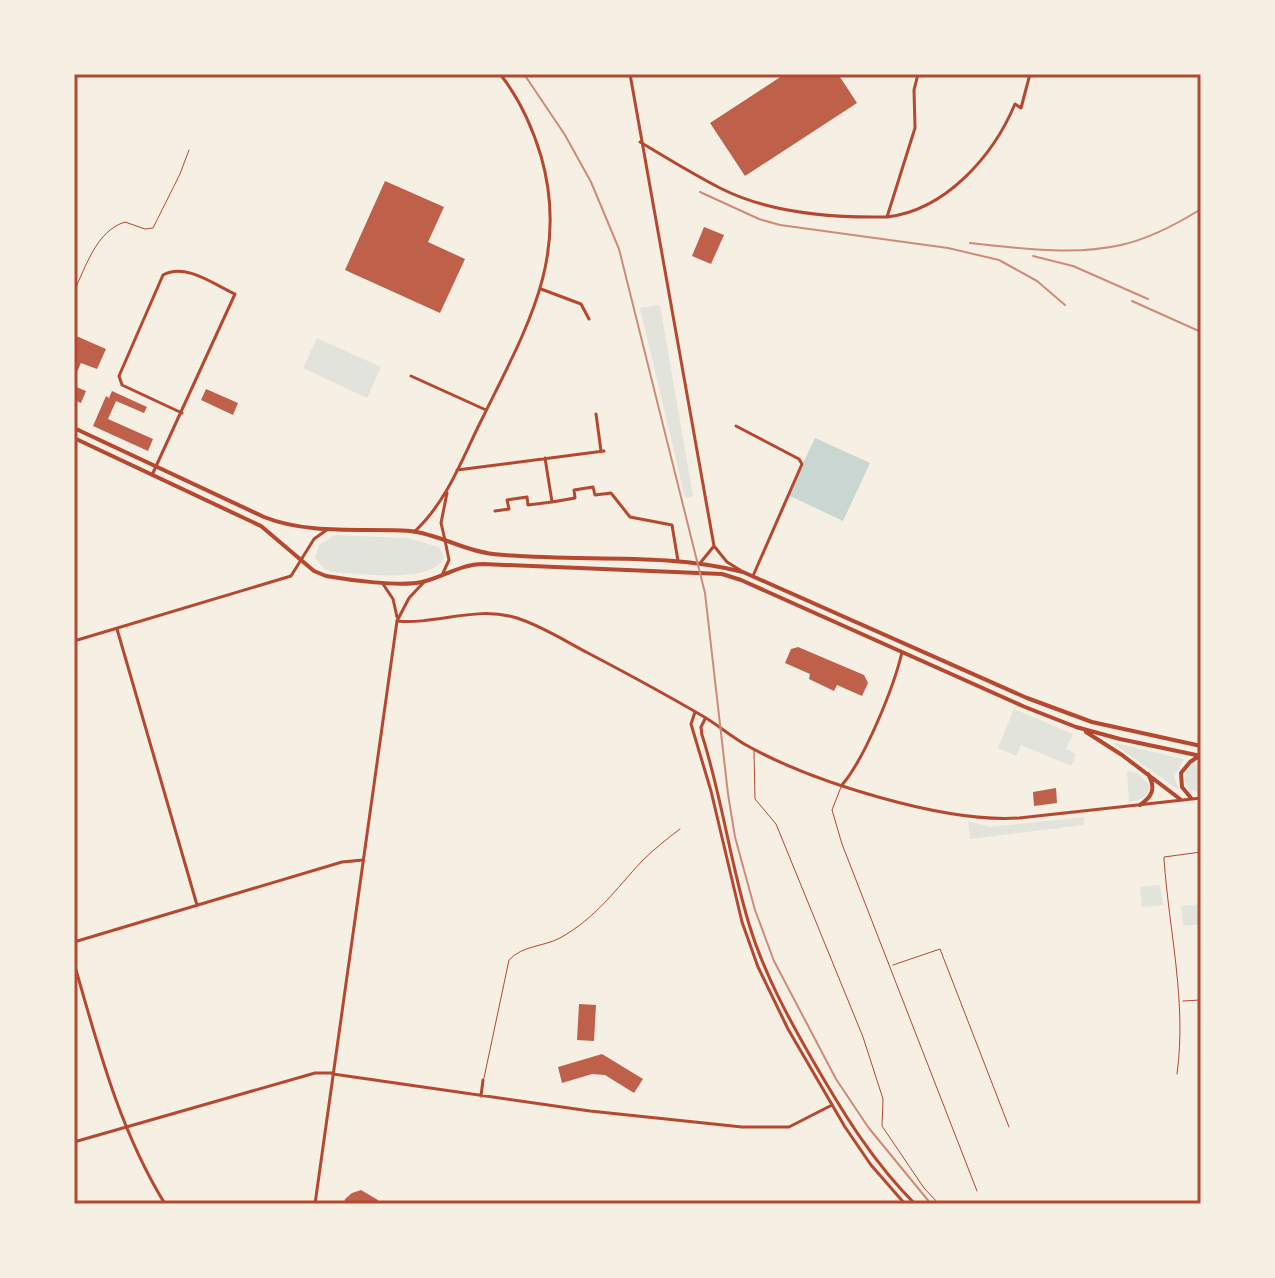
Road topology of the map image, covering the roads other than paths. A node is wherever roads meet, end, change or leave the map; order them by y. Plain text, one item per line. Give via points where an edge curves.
1 (500, 74) edge
2 (630, 74) edge
3 (918, 74) edge
4 (1030, 74) edge
5 (640, 142) junction
6 (189, 150) dead end
7 (887, 217) junction
8 (541, 289) junction
9 (74, 291) edge
10 (589, 319) dead end
11 (411, 376) dead end
12 (486, 410) junction
13 (182, 413) junction
14 (596, 414) dead end
15 (736, 426) dead end
16 (74, 428) edge
17 (74, 438) edge
18 (545, 458) junction
19 (156, 466) junction
20 (457, 470) junction
21 (152, 475) junction
22 (448, 489) junction
23 (552, 502) junction
24 (495, 511) dead end
25 (331, 528) junction
26 (414, 532) junction
27 (445, 540) junction
28 (714, 546) junction
29 (302, 561) junction
30 (678, 561) junction
31 (701, 562) junction
32 (743, 572) junction
33 (441, 576) junction
34 (753, 576) junction
35 (381, 581) junction
36 (424, 582) junction
37 (397, 621) junction
38 (117, 629) junction
39 (74, 641) edge
40 (902, 652) junction
41 (695, 712) junction
42 (706, 718) junction
43 (1076, 727) junction
44 (1201, 746) edge
45 (754, 749) junction
46 (1200, 756) edge
47 (1147, 772) junction
48 (842, 785) junction
49 (1191, 798) junction
50 (1201, 798) edge
51 (1180, 799) junction
52 (1140, 805) junction
53 (680, 829) dead end
54 (1201, 852) edge
55 (363, 860) junction
56 (197, 905) junction
57 (74, 942) edge
58 (74, 963) edge
59 (890, 966) junction
60 (1201, 1000) edge
61 (1180, 1001) junction
62 (333, 1074) junction
63 (1177, 1074) dead end
64 (483, 1080) joint
65 (481, 1096) junction
66 (832, 1105) junction
67 (124, 1127) junction
68 (1009, 1127) dead end
69 (74, 1142) edge
70 (977, 1191) dead end
71 (165, 1204) edge
72 (315, 1204) edge
73 (905, 1204) edge
74 (915, 1204) edge
75 (939, 1204) edge

1 - 8 street via 521,105 549,188 550,240
2 - 5 street
3 - 7 street via 915,128
4 - 7 street via 1021,108 1015,104 985,157 952,189
5 - 7 street via 724,190 764,203 843,218
5 - 28 street
6 - 9 lane via 153,228 125,222 110,230 86,262
8 - 10 street via 581,304
8 - 12 street
11 - 12 street
12 - 20 street
13 - 13 street via 235,294 174,270 163,275 119,376 122,385
13 - 19 street
14 - 18 street via 602,451
15 - 34 street via 802,464
16 - 19 highway
17 - 21 highway
18 - 20 street
18 - 23 street
19 - 21 street
19 - 25 highway via 270,520
20 - 22 street
21 - 29 highway via 261,526
22 - 26 street
22 - 27 street via 441,519
23 - 24 street via 528,505 527,497 517,498 507,500 509,509
23 - 30 street via 575,498 574,490 584,488 593,487 595,495 611,493 630,517 672,525
25 - 26 highway
25 - 29 street via 314,539
26 - 27 highway
27 - 30 highway via 497,555
27 - 33 street via 449,560
28 - 31 street
28 - 32 street
29 - 35 highway via 326,576
29 - 38 street via 288,578
30 - 31 highway
31 - 32 highway
32 - 34 highway
33 - 36 highway
33 - 40 highway via 483,564 722,574
34 - 44 highway via 1027,698 1092,722
35 - 36 highway
35 - 37 street via 393,599
36 - 37 street
37 - 41 street via 469,614 518,618
37 - 55 street
38 - 39 street
38 - 56 street
40 - 43 highway
40 - 48 street via 885,702
41 - 42 street
41 - 66 street via 692,727 747,939 778,1011
42 - 45 street
42 - 74 street via 701,732 762,962 855,1130
43 - 46 highway
43 - 47 highway
45 - 48 street
45 - 75 lane via 755,799 776,824 863,1037 883,1099 882,1126
46 - 49 highway via 1181,773 1182,787
47 - 51 highway
47 - 52 highway via 1153,792
48 - 52 street via 958,816 999,819
48 - 59 lane via 832,810
49 - 50 street
49 - 51 street
51 - 52 street
53 - 64 lane via 589,918 557,940 522,950 509,960
54 - 61 lane via 1164,857
55 - 56 street
55 - 62 street
56 - 57 street
58 - 67 street
59 - 68 lane via 940,949
59 - 70 lane
60 - 61 lane
61 - 63 lane
62 - 65 street
62 - 67 street via 312,1073
62 - 72 street
64 - 65 street
65 - 66 street via 773,1128 795,1125
66 - 73 street via 860,1150
67 - 69 street
67 - 71 street

